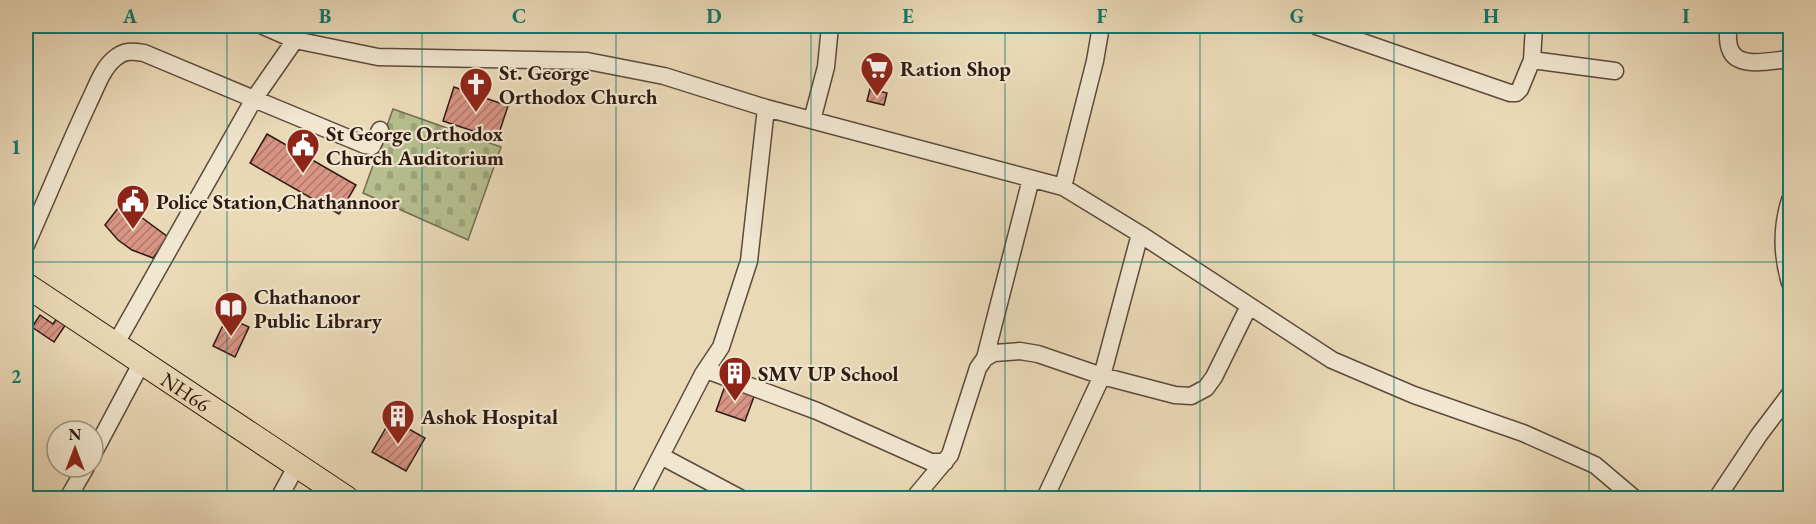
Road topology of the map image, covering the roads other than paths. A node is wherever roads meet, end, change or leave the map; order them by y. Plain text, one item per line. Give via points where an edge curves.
1 (263, 26) edge
2 (830, 26) edge
3 (1101, 26) edge
4 (1316, 26) edge
5 (1534, 26) edge
6 (1728, 26) edge
7 (296, 33) edge
8 (1791, 59) edge
9 (1532, 60) junction
10 (1616, 71) dead end
11 (254, 99) junction
12 (766, 108) junction
13 (812, 120) junction
14 (380, 130) dead end
15 (1031, 179) junction
16 (1063, 187) junction
17 (1791, 200) edge
18 (1140, 234) junction
19 (26, 245) edge
20 (1791, 284) edge
21 (26, 285) edge
22 (1249, 306) junction
23 (115, 345) junction
24 (984, 358) junction
25 (142, 362) junction
26 (703, 374) junction
27 (1102, 376) junction
28 (1788, 400) edge
29 (105, 431) edge
30 (661, 456) junction
31 (945, 462) junction
32 (297, 465) junction
33 (79, 479) edge
34 (68, 498) edge
35 (279, 498) edge
36 (344, 498) edge
37 (639, 498) edge
38 (740, 498) edge
39 (914, 498) edge
40 (1045, 498) edge
41 (1634, 498) edge
42 (1717, 498) edge

1 - 7 street
2 - 13 street via 826,67
3 - 16 street
4 - 9 street via 1510,93 1520,89
5 - 9 street
6 - 8 street via 1730,51 1736,59
7 - 11 street
7 - 12 street via 378,57 587,61 664,75
9 - 10 street
11 - 14 street via 365,145 372,146
11 - 19 street via 144,53 123,52 107,66
11 - 23 street
12 - 13 street
12 - 26 street via 749,261 721,347
13 - 15 street
15 - 16 street
15 - 24 street
16 - 18 street
17 - 20 street via 1783,235
18 - 22 street
18 - 27 street
21 - 23 highway, NH66 / NH66
22 - 27 street via 1214,377 1200,392 1175,395
22 - 41 street via 1332,360 1414,395 1523,433 1595,465
23 - 25 highway, NH66 / NH66
24 - 27 street via 1020,351
24 - 31 street
25 - 29 street
25 - 32 highway, NH66 / NH66
26 - 30 street
26 - 31 street via 714,372 817,411 932,462
27 - 40 street
28 - 42 street
30 - 37 street
30 - 38 street
31 - 39 street
32 - 35 street
32 - 36 highway, NH66 / NH66
33 - 34 street

